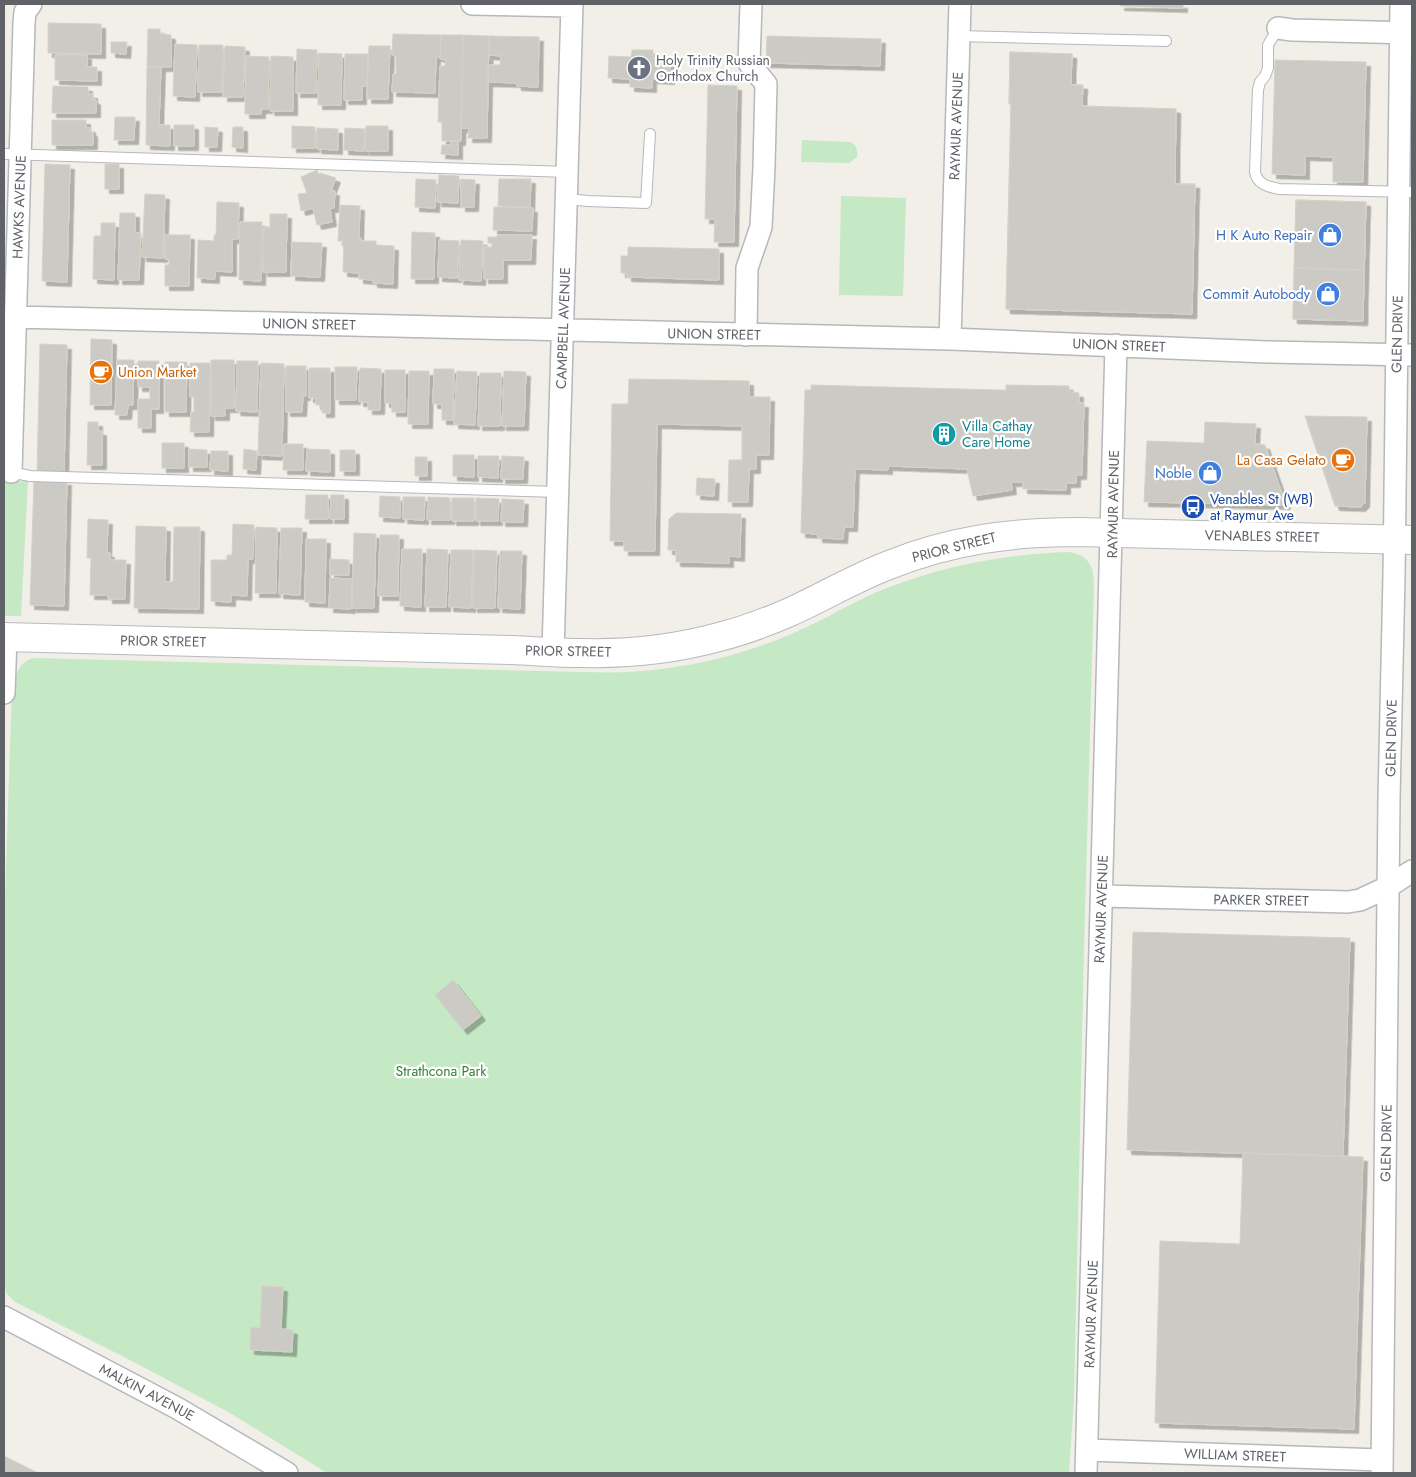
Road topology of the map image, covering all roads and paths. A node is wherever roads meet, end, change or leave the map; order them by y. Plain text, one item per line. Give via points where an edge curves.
1 (31, 4) edge
2 (472, 4) edge
3 (751, 4) edge
4 (960, 4) edge
5 (1401, 4) edge
6 (572, 5) edge
7 (1278, 28) joint
8 (1406, 32) edge
9 (959, 36) junction
10 (1166, 41) dead end
11 (650, 134) dead end
12 (12, 154) edge
13 (568, 172) junction
14 (1405, 192) edge
15 (567, 199) junction
16 (15, 317) junction
17 (562, 331) junction
18 (746, 335) junction
19 (950, 339) junction
20 (1116, 345) junction
21 (1404, 354) edge
22 (7, 472) edge
23 (558, 492) junction
24 (1112, 532) junction
25 (1403, 539) edge
26 (5, 637) edge
27 (553, 652) junction
28 (4, 694) edge
29 (1412, 871) edge
30 (1388, 887) junction
31 (1102, 896) junction
32 (4, 1317) edge
33 (1087, 1450) junction
34 (1382, 1467) edge
35 (287, 1473) edge
36 (1086, 1473) edge

1 - 12 street, HAWKS AVENUE via 25,12
2 - 6 street
3 - 18 street via 749,63 766,84 761,227 747,268
4 - 9 street, RAYMUR AVENUE
5 - 8 street, GLEN DRIVE
6 - 13 street, CAMPBELL AVENUE
7 - 8 street
7 - 14 lane via 1268,45 1268,68 1258,90 1256,178 1262,184 1278,189
8 - 14 street, GLEN DRIVE
9 - 10 lane
9 - 19 street, RAYMUR AVENUE
11 - 15 lane via 646,203
12 - 13 lane
12 - 16 street, HAWKS AVENUE
13 - 15 street, CAMPBELL AVENUE
14 - 21 street, GLEN DRIVE
15 - 17 street, CAMPBELL AVENUE
16 - 17 street, UNION STREET
16 - 22 street, HAWKS AVENUE
17 - 18 street, UNION STREET
17 - 23 street, CAMPBELL AVENUE
18 - 19 street, UNION STREET
19 - 20 street, UNION STREET
20 - 21 street, UNION STREET
20 - 24 street, RAYMUR AVENUE
21 - 25 street, GLEN DRIVE
22 - 23 lane via 30,476
23 - 27 street, CAMPBELL AVENUE
24 - 25 main road, VENABLES STREET
24 - 27 main road, PRIOR STREET via 1035,532 950,546 889,565 790,612 717,638 618,653
24 - 31 street, RAYMUR AVENUE
25 - 30 street, GLEN DRIVE
26 - 27 main road, PRIOR STREET
26 - 28 street
29 - 30 street, PARKER STREET
30 - 31 street, PARKER STREET via 1348,902
30 - 34 street, GLEN DRIVE
31 - 33 street, RAYMUR AVENUE
32 - 35 street, MALKIN AVENUE via 177,1408
33 - 34 street, WILLIAM STREET
33 - 36 street, RAYMUR AVENUE

